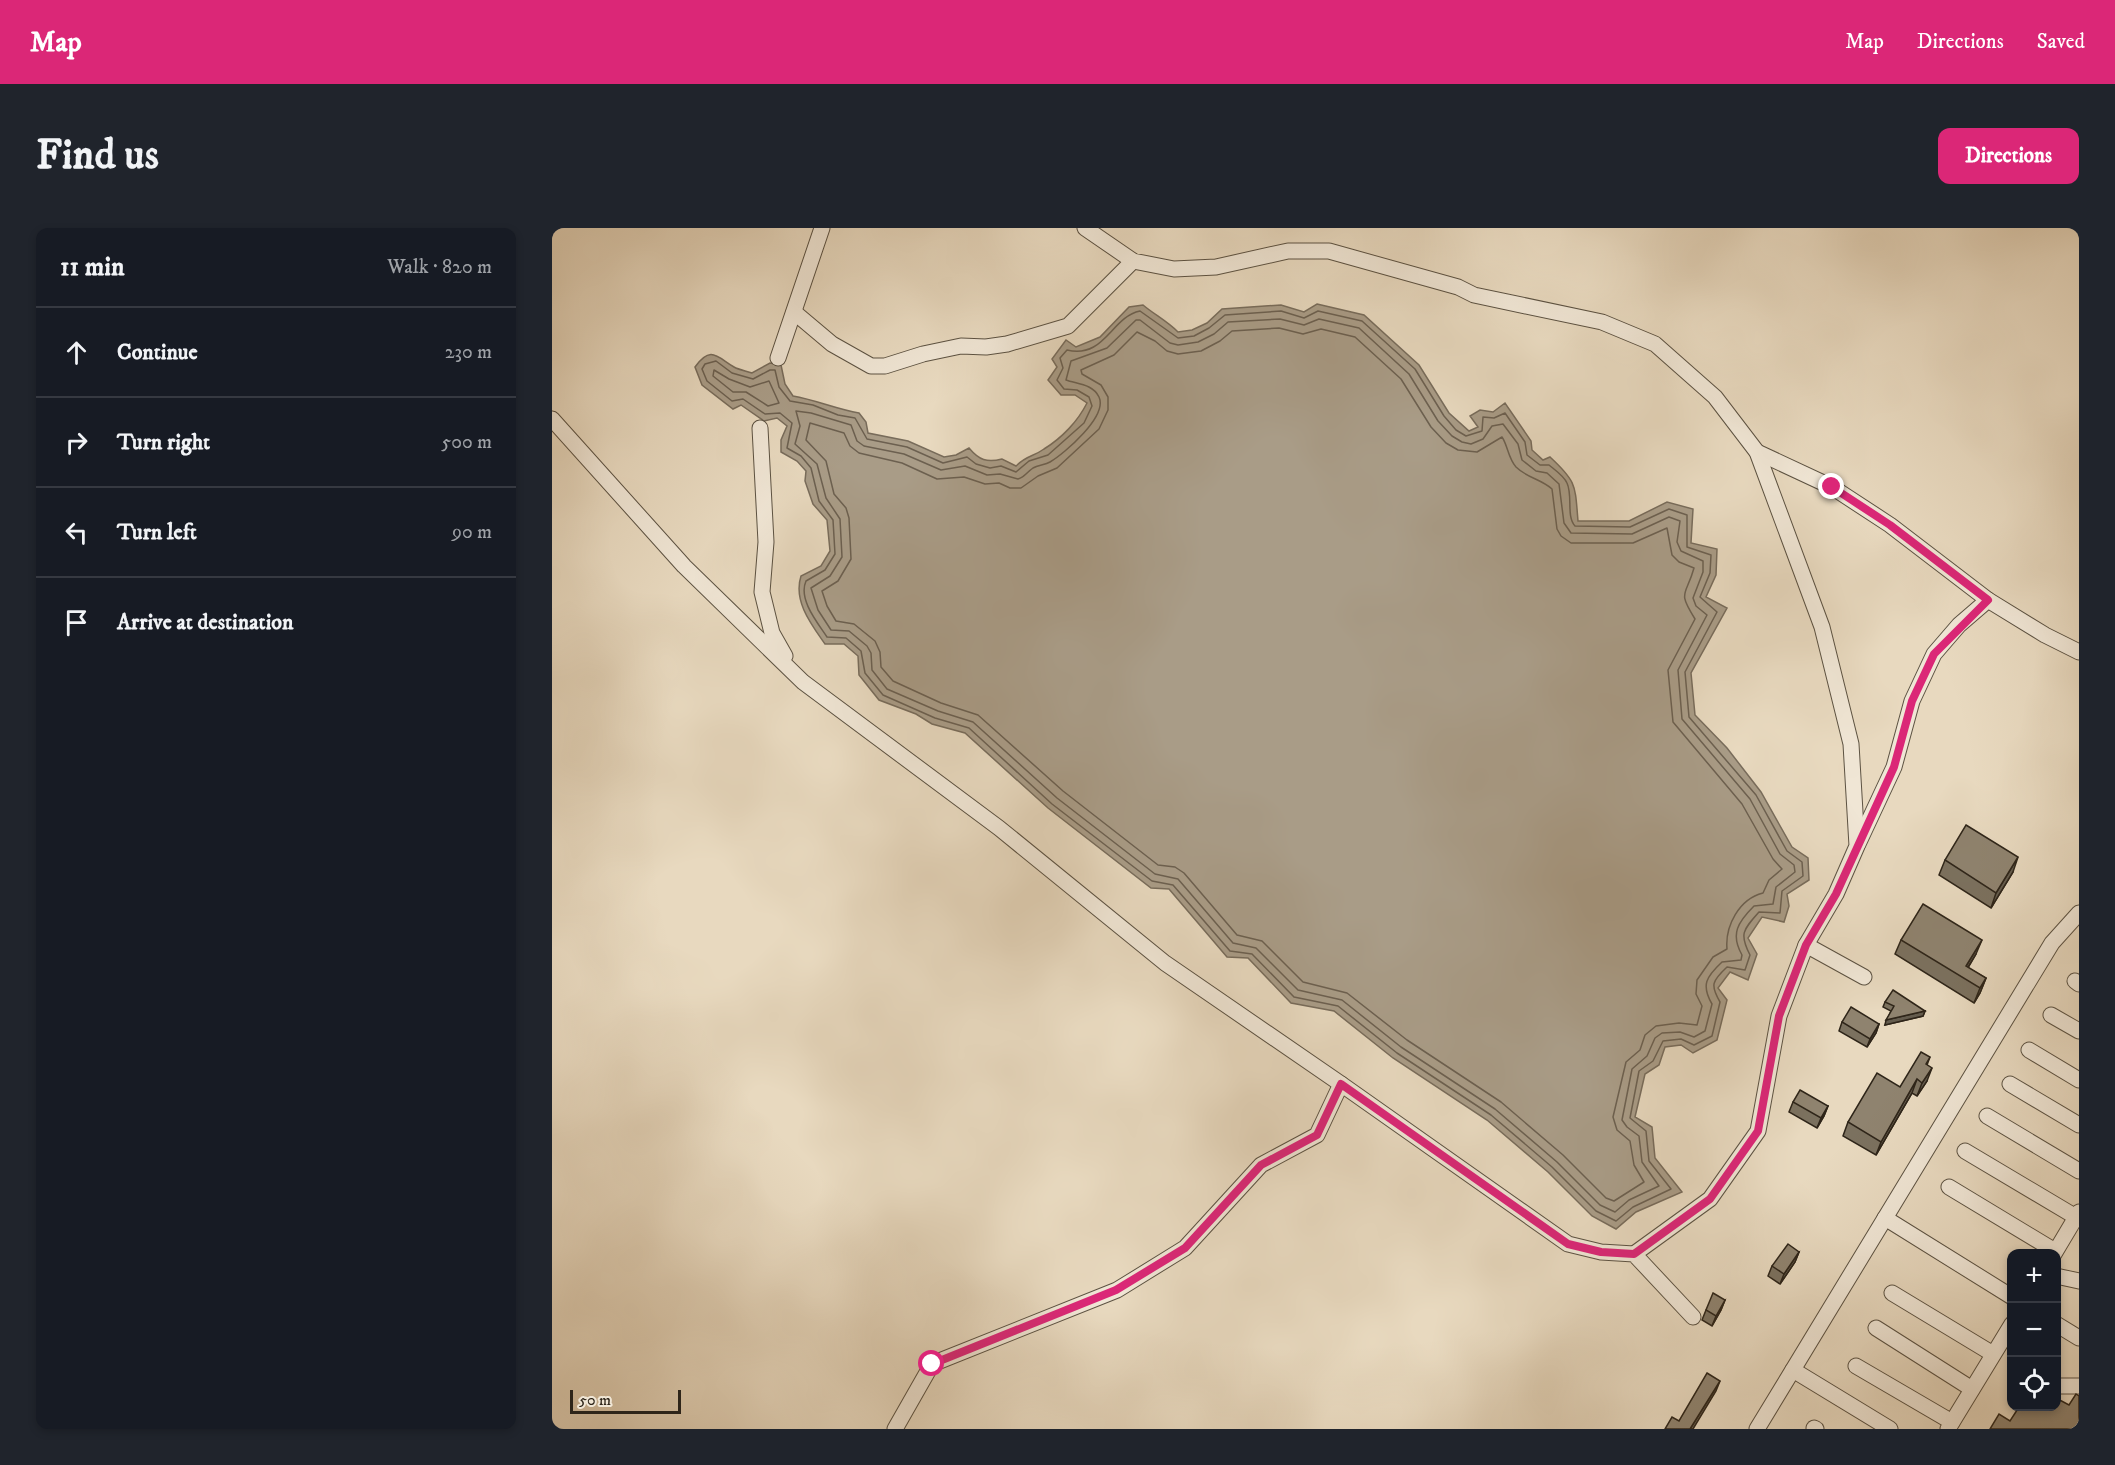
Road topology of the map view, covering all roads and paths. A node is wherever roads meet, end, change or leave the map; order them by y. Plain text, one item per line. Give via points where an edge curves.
1 (822, 228) edge
2 (1085, 228) edge
3 (1133, 261) junction
4 (794, 312) junction
5 (778, 358) dead end
6 (552, 419) edge
7 (760, 428) dead end
8 (1757, 452) junction
9 (1988, 600) junction
10 (2079, 652) edge
11 (794, 672) junction
12 (1857, 846) junction
13 (2079, 914) edge
14 (1806, 945) junction
15 (1864, 977) dead end
16 (2051, 1015) dead end
17 (2079, 1031) edge
18 (2029, 1050) dead end
19 (2079, 1080) edge
20 (1341, 1084) junction
21 (2010, 1084) dead end
22 (1987, 1116) dead end
23 (2079, 1125) edge
24 (1965, 1151) dead end
25 (2079, 1171) edge
26 (1949, 1187) dead end
27 (2077, 1214) edge
28 (1885, 1218) junction
29 (2050, 1249) edge
30 (2057, 1249) edge
31 (1634, 1254) junction
32 (2061, 1277) edge
33 (2079, 1281) edge
34 (1892, 1293) dead end
35 (2007, 1293) edge
36 (1693, 1317) dead end
37 (2061, 1327) edge
38 (1876, 1328) dead end
39 (2007, 1332) edge
40 (2079, 1338) edge
41 (1993, 1354) junction
42 (1856, 1366) dead end
43 (1792, 1370) junction
44 (2061, 1386) edge
45 (2079, 1386) edge
46 (1972, 1389) junction
47 (1950, 1425) edge
48 (895, 1429) edge
49 (1757, 1429) edge
50 (1890, 1429) edge

1 - 4 street
2 - 3 street
3 - 4 street via 1068,326 1015,343 961,346 885,366 871,366 832,344
3 - 8 street via 1174,269 1216,267 1288,251 1329,251 1458,287 1474,295 1602,322 1655,344 1715,397
4 - 5 street
6 - 11 street via 684,566
7 - 11 street via 766,542 762,592 772,633
8 - 9 street via 1832,487 1890,525
8 - 12 street via 1822,627 1851,744
9 - 10 street
9 - 12 street via 1934,654 1912,701 1894,767
11 - 20 street via 999,828 1165,963
12 - 14 street via 1836,894
13 - 28 street via 2052,944
14 - 15 street
14 - 31 street via 1779,1016 1758,1131 1710,1199
16 - 17 street
18 - 19 street
20 - 31 street via 1568,1244
20 - 48 street via 1317,1135 1261,1165 1185,1248 1116,1290 932,1364
21 - 23 street
22 - 25 street
24 - 27 street
26 - 29 street
27 - 30 street
28 - 35 street
28 - 43 street
31 - 36 street
32 - 33 street
34 - 41 street
37 - 40 street
38 - 46 street
39 - 41 street
41 - 46 street
42 - 47 street
43 - 49 street
43 - 50 street
44 - 45 street
46 - 47 street

